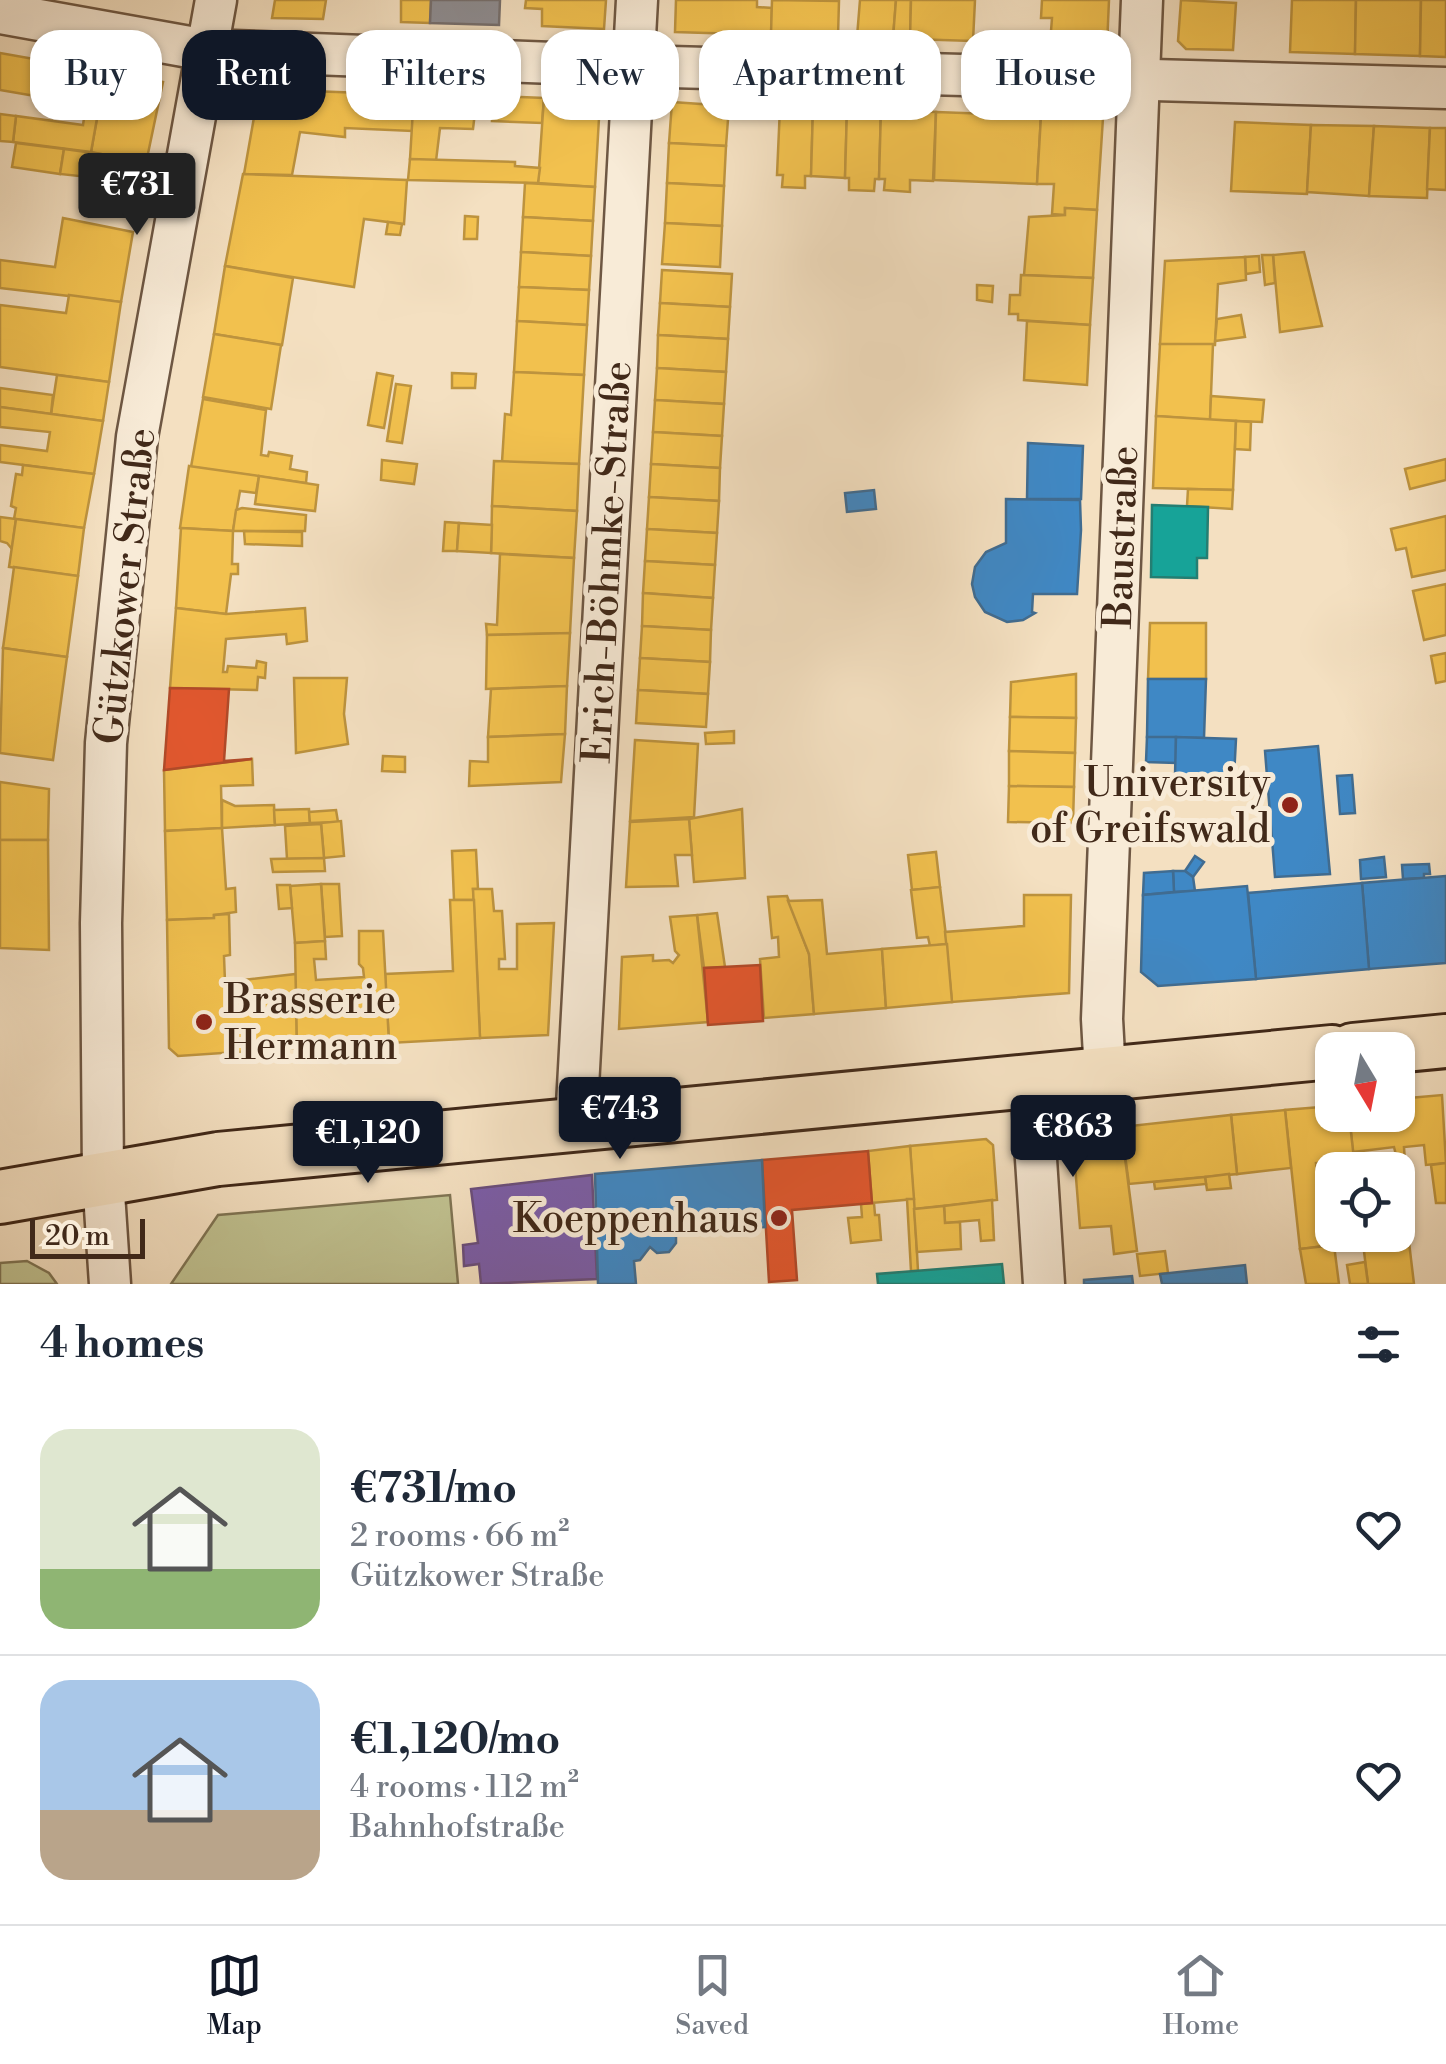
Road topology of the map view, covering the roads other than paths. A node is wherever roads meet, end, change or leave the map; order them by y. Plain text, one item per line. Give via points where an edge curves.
1 (216, 0) edge
2 (637, 0) edge
3 (1142, 0) edge
4 (0, 13) edge
5 (210, 30) edge
6 (635, 30) edge
7 (182, 46) edge
8 (326, 54) edge
9 (541, 63) edge
10 (679, 67) edge
11 (1137, 78) junction
12 (1446, 88) edge
13 (194, 120) edge
14 (630, 120) edge
15 (1446, 1041) edge
16 (1415, 1044) edge
17 (1315, 1054) edge
18 (1105, 1074) junction
19 (1031, 1081) junction
20 (576, 1124) junction
21 (104, 1178) junction
22 (0, 1198) edge
23 (110, 1284) edge
24 (1044, 1284) edge

1 - 5 street, Gützkower Straße
2 - 6 street, Erich-Böhmke-Straße
3 - 11 street, Baustraße
4 - 7 street
8 - 9 street
10 - 11 street
11 - 12 street
11 - 18 street, Baustraße
13 - 21 street, Gützkower Straße via 138,438 106,744
14 - 20 street, Erich-Böhmke-Straße
15 - 16 main road
17 - 18 main road
18 - 19 main road
19 - 20 main road
19 - 24 street
20 - 21 main road via 218,1159
21 - 22 main road
21 - 23 street, Gützkower Straße

